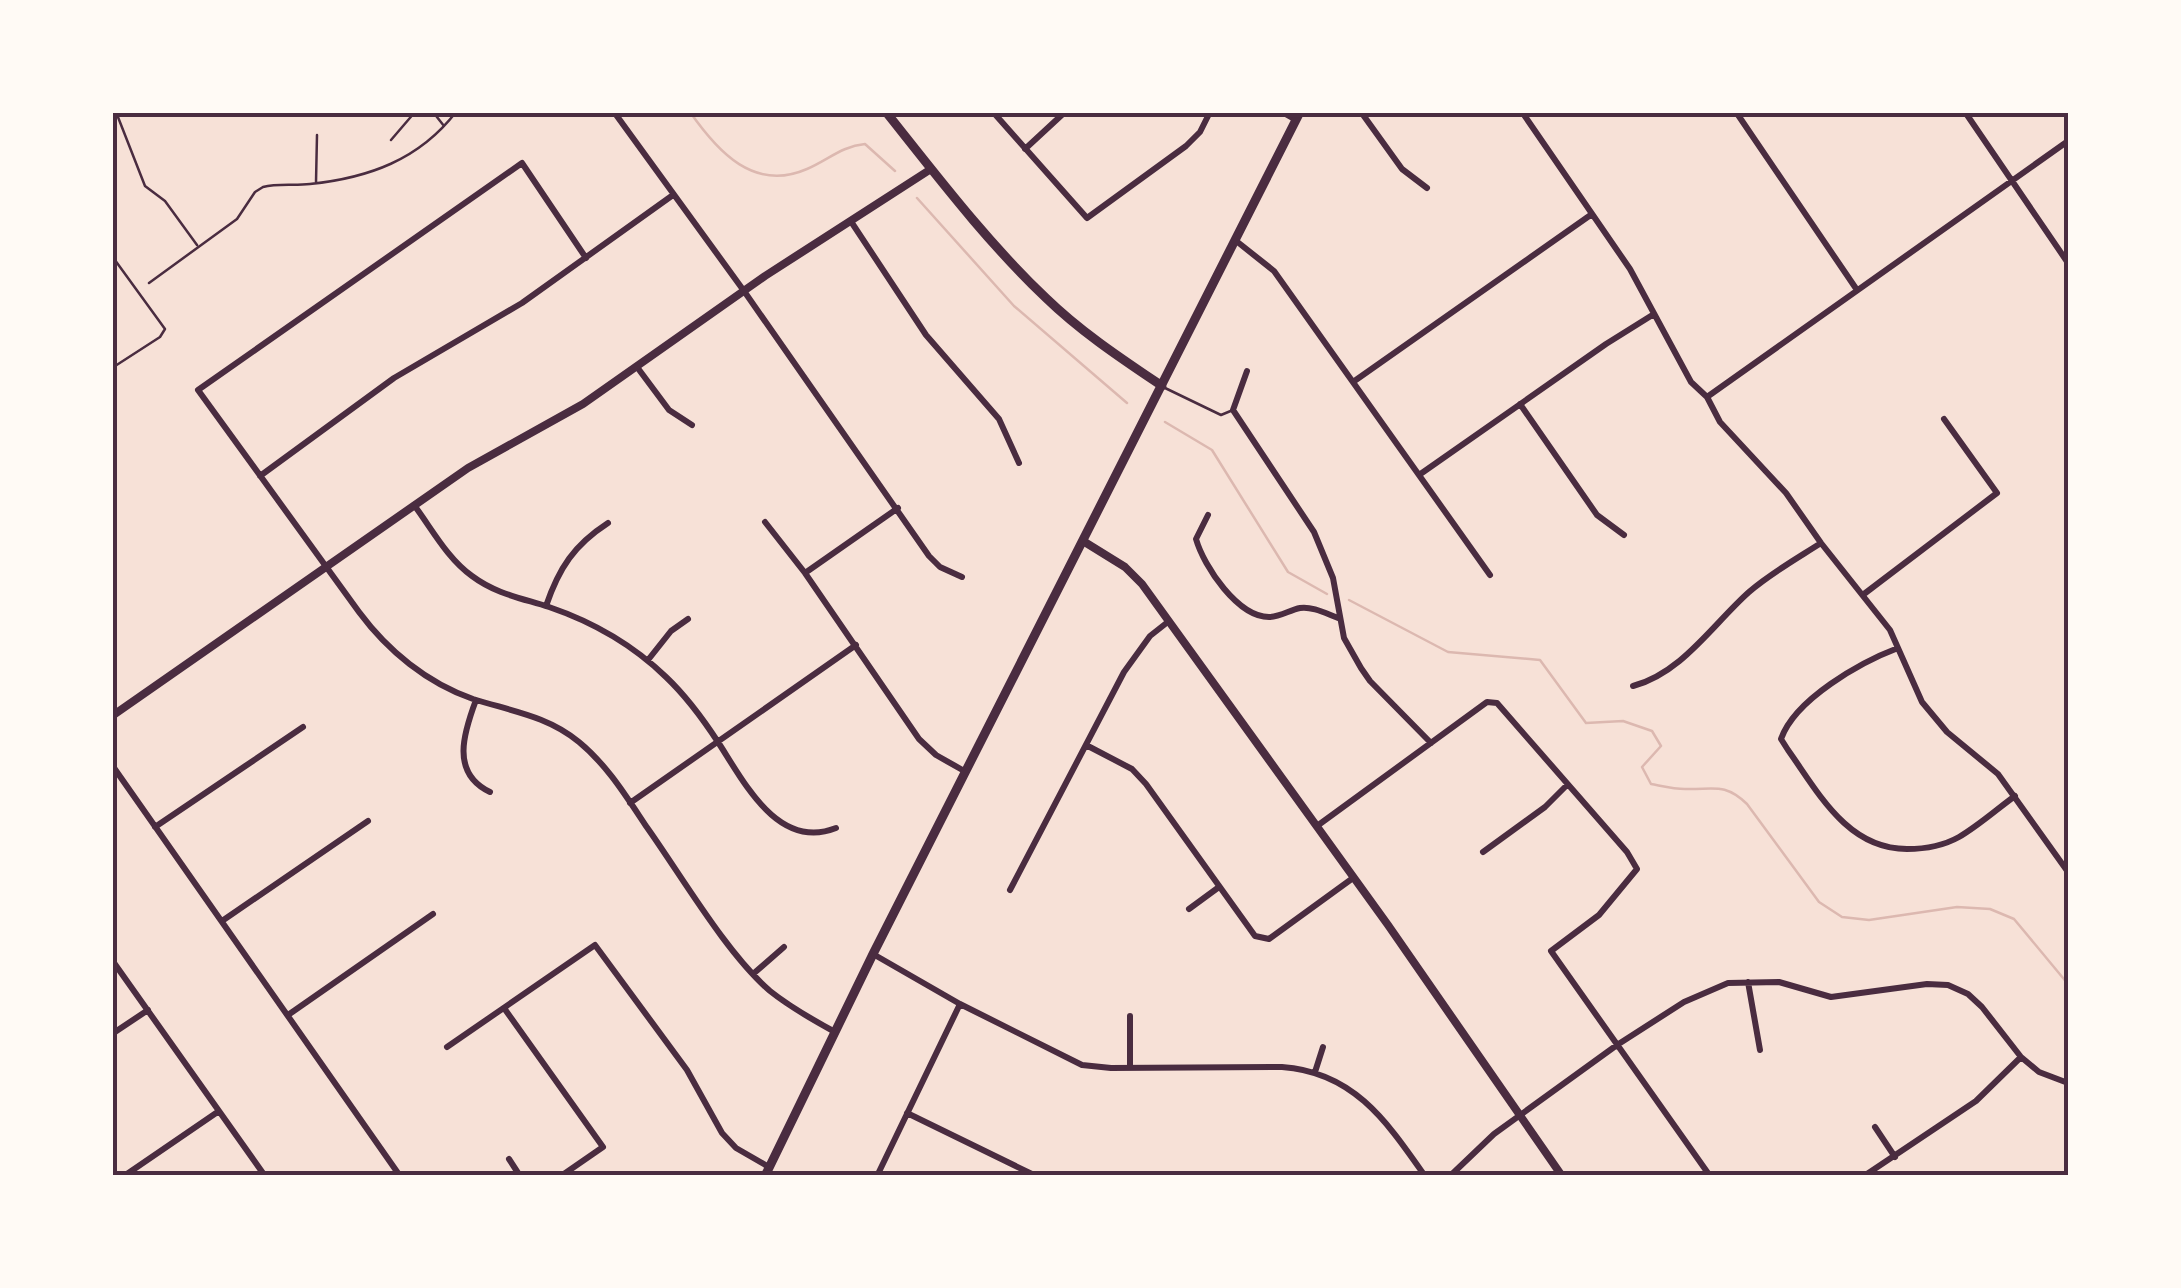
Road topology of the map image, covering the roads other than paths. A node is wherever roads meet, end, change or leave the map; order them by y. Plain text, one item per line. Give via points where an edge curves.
1 (116, 112) edge
2 (415, 112) edge
3 (433, 112) edge
4 (456, 112) edge
5 (614, 112) edge
6 (886, 112) edge
7 (993, 112) edge
8 (1065, 112) edge
9 (1210, 112) edge
10 (1282, 112) edge
11 (1361, 112) edge
12 (1522, 112) edge
13 (1736, 112) edge
14 (1965, 112) edge
15 (1298, 116) edge
16 (444, 127) junction
17 (317, 135) dead end
18 (391, 140) dead end
19 (2068, 141) edge
20 (1025, 149) junction
21 (931, 169) junction
22 (2012, 181) junction
23 (316, 184) junction
24 (1427, 188) dead end
25 (673, 196) junction
26 (1592, 214) junction
27 (852, 223) junction
28 (1235, 240) junction
29 (198, 248) junction
30 (586, 258) junction
31 (2068, 263) edge
32 (148, 283) dead end
33 (1857, 290) junction
34 (744, 291) junction
35 (1654, 314) junction
36 (637, 367) junction
37 (1247, 371) dead end
38 (1353, 382) junction
39 (1162, 386) junction
40 (1707, 397) junction
41 (1520, 404) junction
42 (1233, 410) junction
43 (1944, 420) dead end
44 (692, 425) dead end
45 (1019, 463) dead end
46 (1419, 475) junction
47 (260, 476) junction
48 (414, 505) junction
49 (898, 508) junction
50 (1208, 515) dead end
51 (765, 522) dead end
52 (608, 523) dead end
53 (1624, 535) dead end
54 (1084, 542) junction
55 (1820, 542) junction
56 (326, 566) junction
57 (805, 573) junction
58 (962, 576) dead end
59 (1490, 576) dead end
60 (1864, 594) junction
61 (546, 606) junction
62 (1338, 618) junction
63 (688, 619) dead end
64 (1170, 620) junction
65 (856, 645) junction
66 (1898, 648) junction
67 (648, 660) junction
68 (1633, 686) dead end
69 (476, 700) junction
70 (112, 716) edge
71 (303, 727) dead end
72 (717, 741) junction
73 (1431, 744) junction
74 (1086, 745) junction
75 (112, 765) edge
76 (966, 772) junction
77 (1567, 784) junction
78 (490, 792) dead end
79 (2015, 796) junction
80 (630, 803) junction
81 (368, 821) dead end
82 (156, 827) junction
83 (1316, 827) junction
84 (836, 828) dead end
85 (1483, 852) dead end
86 (2068, 872) edge
87 (1352, 878) junction
88 (1220, 888) junction
89 (1010, 890) dead end
90 (1189, 909) dead end
91 (433, 914) dead end
92 (222, 921) junction
93 (784, 948) dead end
94 (873, 954) junction
95 (112, 960) edge
96 (753, 974) junction
97 (1748, 982) junction
98 (960, 1004) junction
99 (504, 1008) junction
100 (148, 1010) junction
101 (288, 1015) junction
102 (1130, 1016) dead end
103 (835, 1032) junction
104 (112, 1034) edge
105 (1617, 1045) junction
106 (448, 1047) dead end
107 (1323, 1047) dead end
108 (1760, 1050) dead end
109 (2021, 1058) junction
110 (1130, 1068) junction
111 (1315, 1072) junction
112 (2068, 1083) edge
113 (220, 1111) junction
114 (907, 1114) junction
115 (1520, 1114) junction
116 (1875, 1127) dead end
117 (1895, 1157) junction
118 (509, 1159) dead end
119 (767, 1171) edge
120 (124, 1176) edge
121 (265, 1176) edge
122 (400, 1176) edge
123 (520, 1176) edge
124 (561, 1176) edge
125 (877, 1176) edge
126 (1036, 1176) edge
127 (1425, 1176) edge
128 (1450, 1176) edge
129 (1562, 1176) edge
130 (1710, 1176) edge
131 (1864, 1176) edge

1 - 29 lane via 144,186 170,207
2 - 18 lane
3 - 16 lane
4 - 16 lane
5 - 25 street
6 - 21 main road
7 - 20 street
8 - 20 street
9 - 20 street via 1186,146 1086,218
10 - 15 street
11 - 24 street via 1402,170
12 - 26 street
13 - 33 street
14 - 22 street
15 - 28 main road
16 - 23 lane via 383,170
17 - 23 lane
19 - 22 street
21 - 27 street
21 - 39 main road via 1046,299
22 - 31 street
22 - 33 street
23 - 29 lane via 262,187 237,219
25 - 30 street
25 - 34 street
26 - 35 street
26 - 38 street
27 - 34 street
27 - 45 street via 926,335 999,418
28 - 38 street via 1274,271
28 - 39 main road
29 - 32 lane
30 - 47 street via 522,304 408,368
30 - 47 street via 522,163 198,390
33 - 40 street
34 - 36 street
34 - 49 street
35 - 40 street via 1691,382
35 - 41 street
36 - 44 street via 669,410
36 - 48 street
37 - 42 street
38 - 46 street
39 - 42 lane via 1221,415
39 - 54 main road
40 - 55 street via 1720,422 1786,493
41 - 46 street
41 - 53 street via 1598,515
42 - 62 street via 1314,532 1333,578
43 - 60 street via 1997,494
46 - 59 street
47 - 56 street
48 - 56 street
48 - 61 street via 472,576 502,594
49 - 57 street
49 - 58 street via 934,562
50 - 62 street via 1196,539 1200,553 1237,603 1254,615 1305,607
51 - 57 street
52 - 61 street via 568,556
54 - 64 street via 1130,572
54 - 76 main road
55 - 60 street
55 - 68 street via 1765,579 1682,658
56 - 69 street via 395,652
56 - 70 street
57 - 65 street
60 - 66 street
61 - 67 street via 607,632
62 - 73 street via 1370,681
63 - 67 street
64 - 74 street via 1134,656
64 - 83 street
65 - 72 street
65 - 76 street via 924,745
66 - 79 street via 1933,718
66 - 79 street via 1837,680 1784,730 1788,750 1839,820 1881,846 1933,848
67 - 72 street
69 - 78 street via 463,754 473,780
69 - 80 street via 563,730
71 - 82 street
72 - 80 street
72 - 84 street via 769,812 806,832
73 - 77 street via 1487,702 1497,703
73 - 83 street
74 - 88 street via 1146,784
74 - 89 street
75 - 82 street
76 - 94 main road
77 - 85 street
77 - 105 street via 1637,870 1599,915 1550,951
79 - 86 street
80 - 96 street
81 - 92 street
82 - 92 street
83 - 87 street
87 - 88 street via 1269,939 1256,936
87 - 115 street
88 - 90 street
91 - 101 street
92 - 101 street
93 - 96 street
94 - 98 street
94 - 103 main road
95 - 100 street
96 - 103 street
97 - 105 street via 1703,992
97 - 108 street
97 - 109 street via 1779,982 1831,997 1948,985 1982,1006
98 - 110 street via 1072,1062
98 - 114 street
99 - 106 street
99 - 119 street via 594,945 687,1070 722,1133
99 - 124 street via 602,1147
100 - 104 street
100 - 113 street
101 - 122 street
102 - 110 street
103 - 119 main road
105 - 115 street
105 - 130 street
107 - 111 street
109 - 112 street
109 - 117 street via 1976,1101
110 - 111 street
111 - 127 street via 1364,1098
113 - 120 street
113 - 121 street
114 - 125 street
114 - 126 street
115 - 128 street
115 - 129 street
116 - 117 street
117 - 131 street
118 - 123 street

